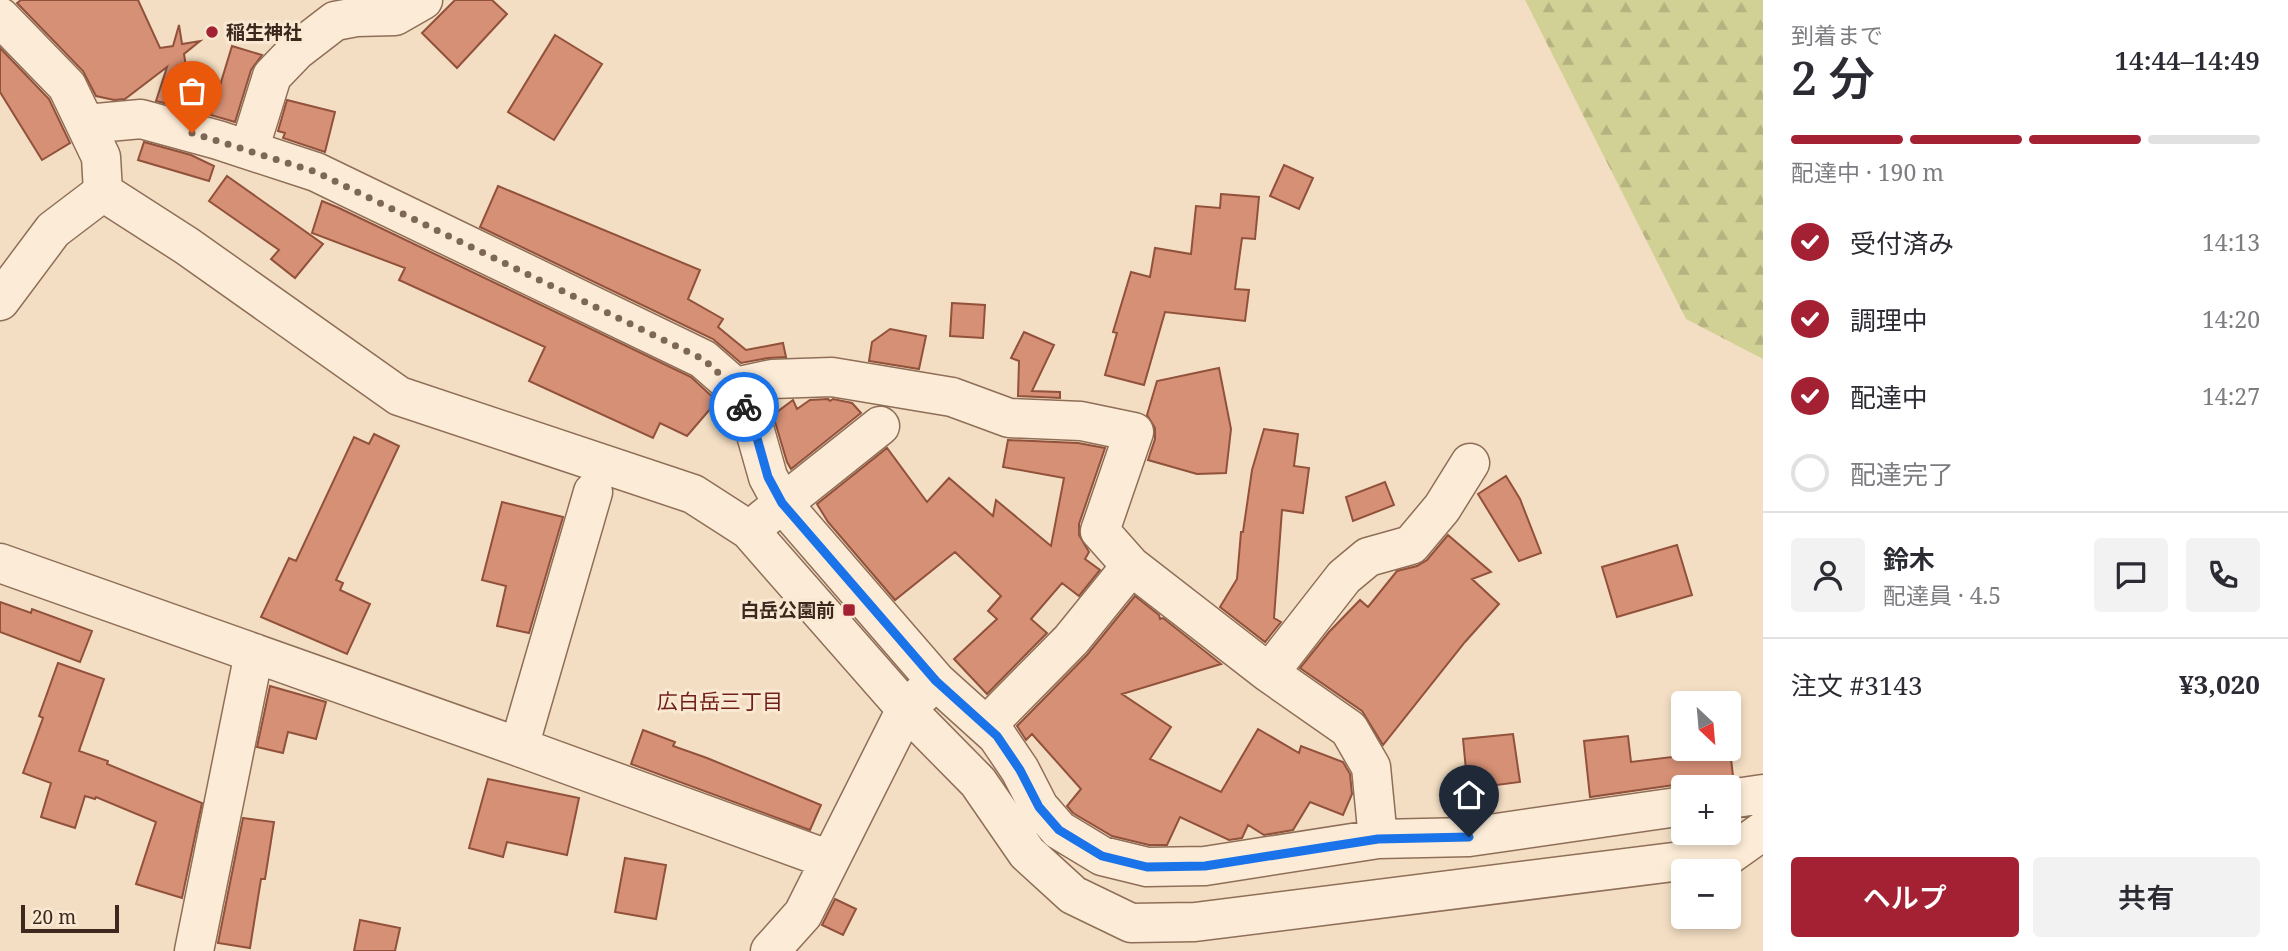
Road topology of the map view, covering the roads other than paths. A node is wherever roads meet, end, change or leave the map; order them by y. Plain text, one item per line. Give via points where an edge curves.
1 (423, 0) edge
2 (0, 17) edge
3 (86, 124) junction
4 (249, 150) junction
5 (103, 192) junction
6 (0, 301) edge
7 (734, 387) junction
8 (880, 426) dead end
9 (1470, 463) dead end
10 (593, 492) dead end
11 (782, 503) junction
12 (749, 530) junction
13 (0, 564) edge
14 (1131, 566) junction
15 (254, 653) junction
16 (1269, 673) junction
17 (923, 693) junction
18 (986, 726) junction
19 (519, 747) junction
20 (1763, 794) edge
21 (1741, 797) edge
22 (1671, 808) edge
23 (1763, 831) edge
24 (1378, 839) junction
25 (830, 860) junction
26 (1205, 866) junction
27 (1192, 937) edge
28 (194, 951) edge
29 (770, 951) edge

1 - 4 street via 395,16 335,21 296,51 272,76
2 - 3 street via 67,86
3 - 4 street via 141,120
3 - 5 street via 101,157
4 - 7 street via 316,172 703,359
5 - 6 street via 53,230
5 - 12 street via 399,396 693,494
7 - 11 street
7 - 14 street via 772,379 832,377 952,397 1009,418 1081,421 1134,432 1100,531
8 - 11 street
9 - 16 street via 1442,508 1411,545 1368,557 1343,576
10 - 19 street
11 - 12 street
11 - 17 street
12 - 17 street
13 - 15 street
14 - 16 street
14 - 18 street via 1071,640
15 - 19 street
15 - 28 street
16 - 24 street via 1349,729 1356,739 1371,767
17 - 18 street
17 - 25 street
17 - 27 street via 1027,853 1073,895 1130,923
18 - 26 street via 1059,830 1102,856 1147,867
19 - 25 street
20 - 21 street
22 - 24 street via 1469,837
23 - 27 street via 1729,855
24 - 26 street
25 - 29 street via 803,914
26 - 27 street

